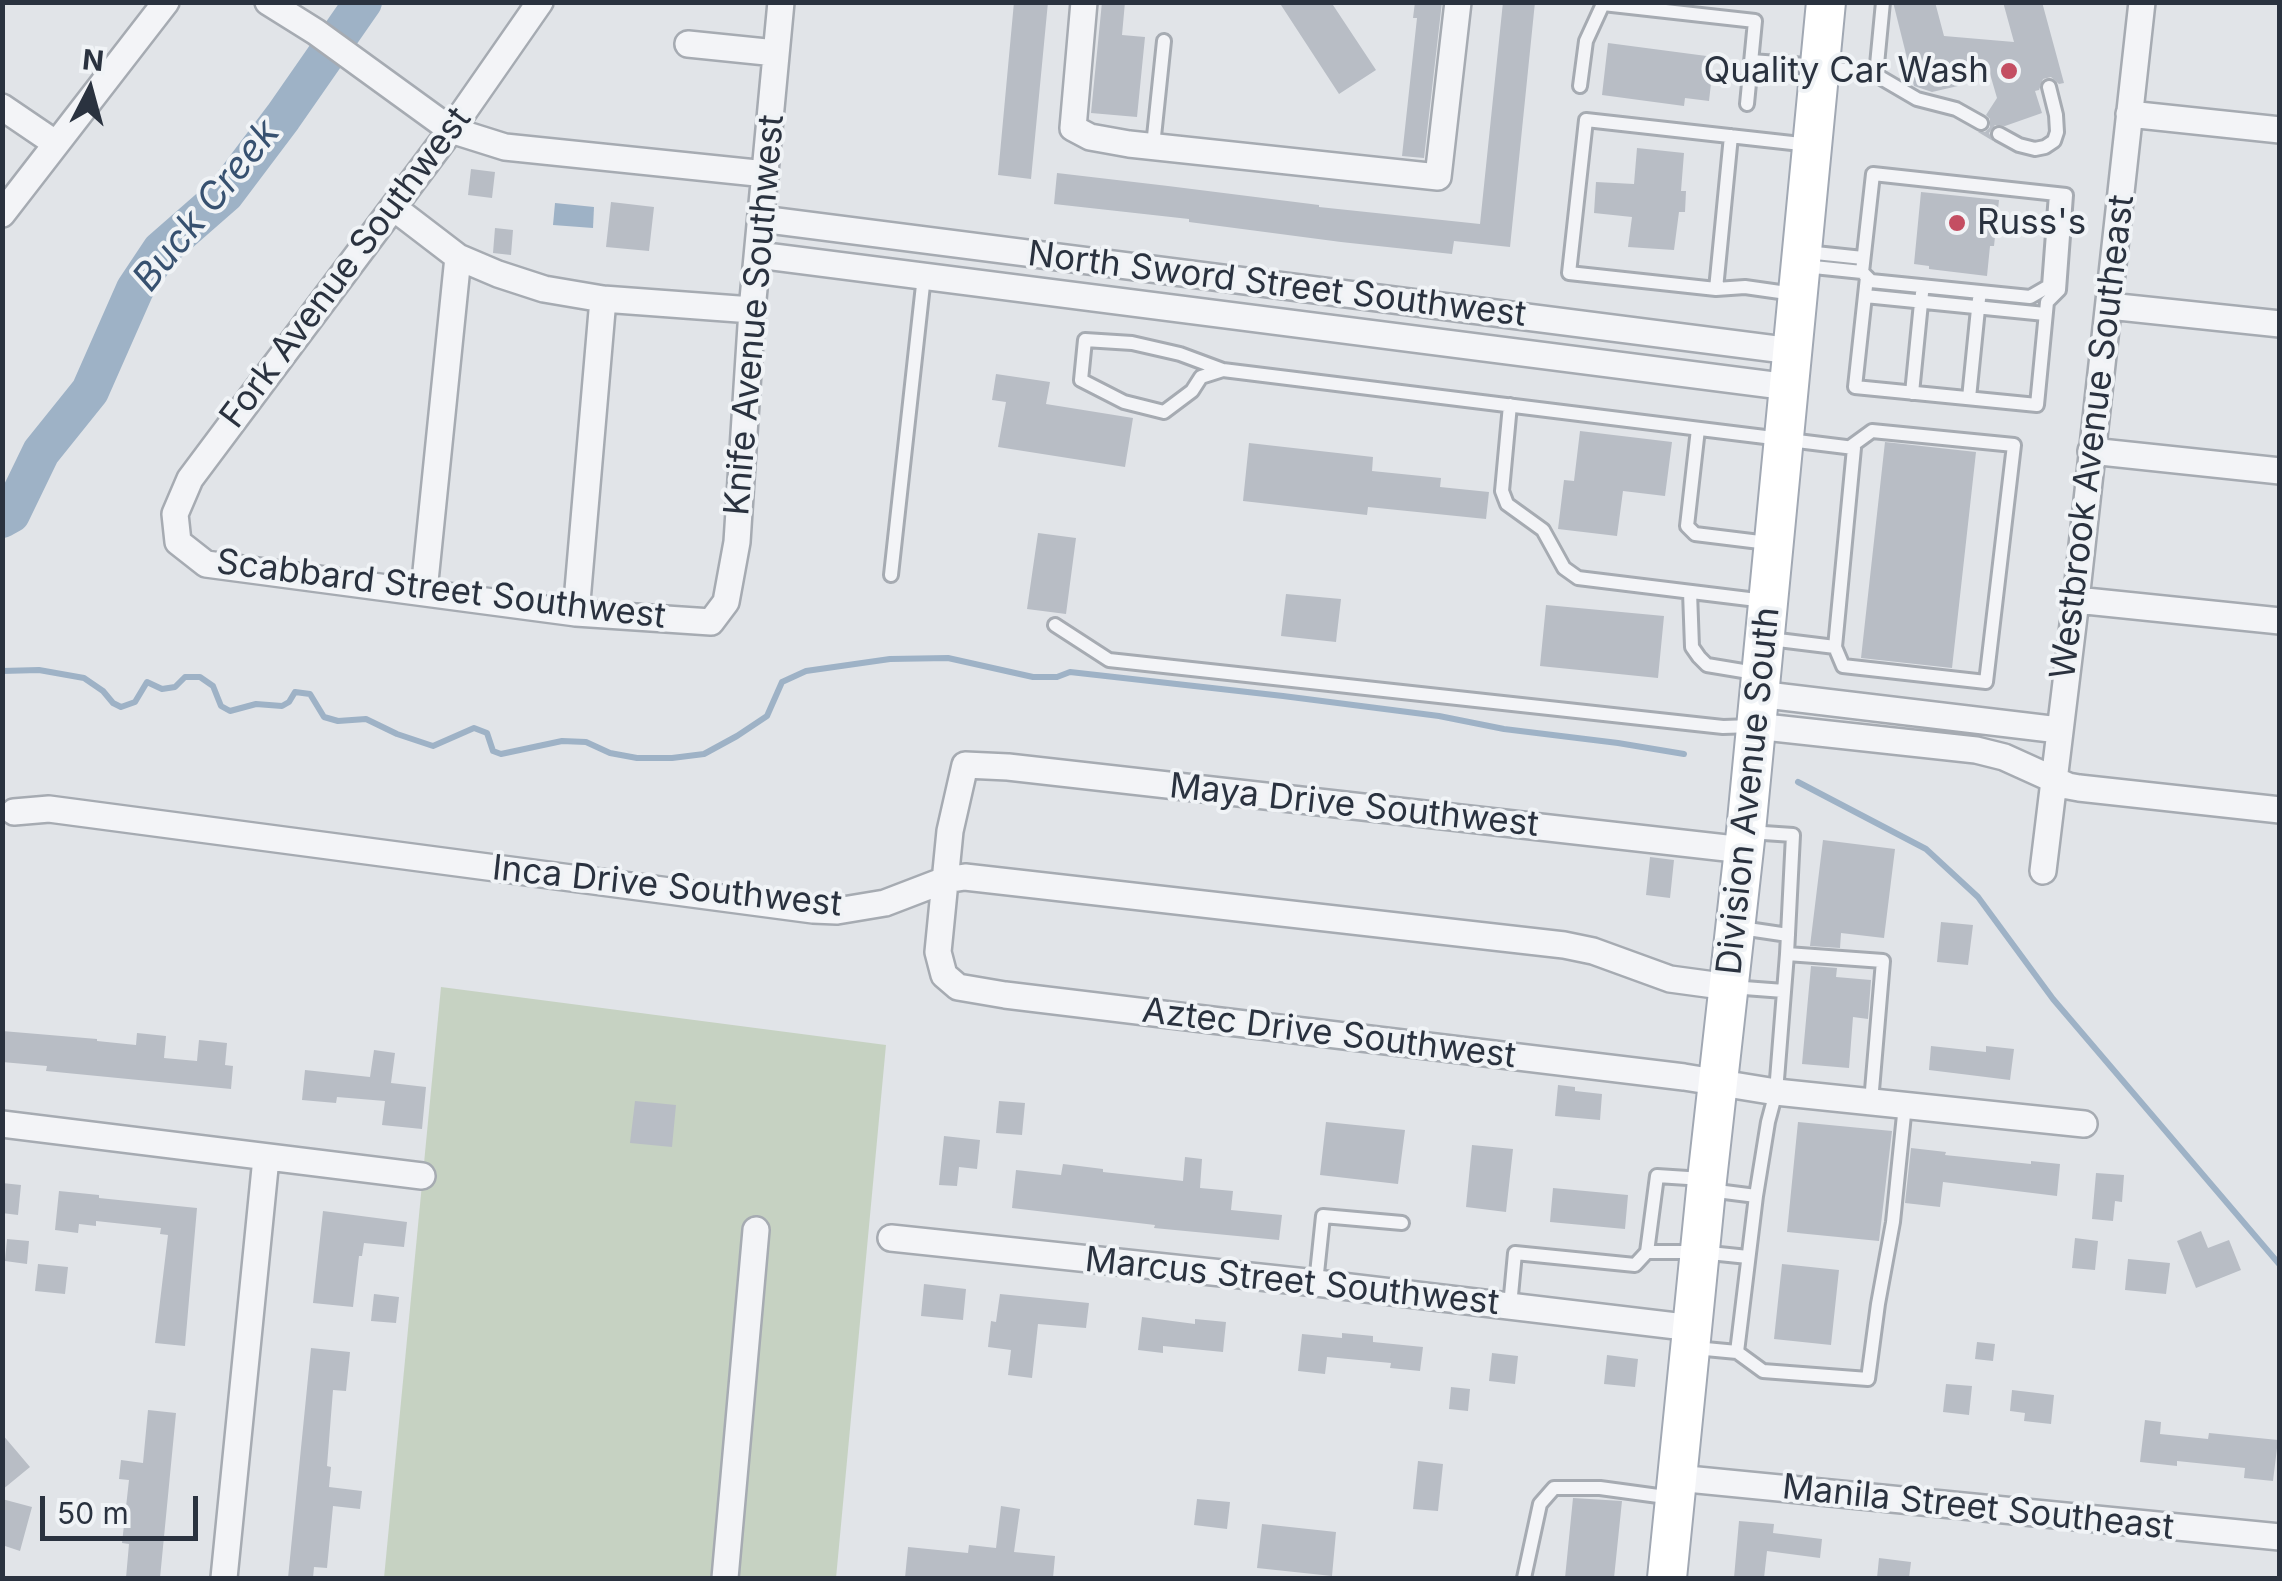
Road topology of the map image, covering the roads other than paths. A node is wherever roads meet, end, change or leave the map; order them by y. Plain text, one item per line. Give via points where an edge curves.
1 (166, 2) edge
2 (268, 2) edge
3 (540, 2) edge
4 (781, 2) edge
5 (1084, 2) edge
6 (1458, 2) edge
7 (1826, 2) edge
8 (1883, 2) edge
9 (2142, 2) edge
10 (1164, 41) dead end
11 (688, 44) dead end
12 (776, 53) junction
13 (1751, 61) junction
14 (1820, 66) junction
15 (1876, 76) junction
16 (1580, 86) dead end
17 (2049, 87) dead end
18 (1747, 104) dead end
19 (2, 108) edge
20 (2130, 114) junction
21 (1981, 123) dead end
22 (451, 130) junction
23 (2280, 130) edge
24 (1999, 134) dead end
25 (1731, 136) junction
26 (55, 144) junction
27 (1812, 145) junction
28 (1153, 146) junction
29 (766, 174) junction
30 (2056, 194) junction
31 (394, 208) junction
32 (2, 214) edge
33 (762, 220) junction
34 (758, 255) junction
35 (458, 257) junction
36 (1864, 269) junction
37 (1801, 271) junction
38 (924, 276) junction
39 (1922, 286) junction
40 (1716, 289) junction
41 (1979, 292) junction
42 (1865, 296) junction
43 (603, 299) junction
44 (1921, 302) junction
45 (2109, 306) junction
46 (1978, 308) junction
47 (752, 310) junction
48 (2045, 314) junction
49 (2280, 324) edge
50 (1791, 369) junction
51 (1223, 370) junction
52 (1912, 393) junction
53 (1970, 398) junction
54 (1510, 406) junction
55 (1698, 429) junction
56 (1784, 439) junction
57 (1850, 447) junction
58 (2092, 451) junction
59 (2280, 471) edge
60 (178, 542) joint
61 (1774, 544) junction
62 (891, 576) dead end
63 (424, 591) junction
64 (1690, 592) junction
65 (2076, 600) junction
66 (1768, 601) junction
67 (576, 613) junction
68 (2280, 621) edge
69 (710, 622) joint
70 (1055, 625) dead end
71 (1834, 647) junction
72 (1759, 683) junction
73 (2059, 730) junction
74 (2053, 779) junction
75 (2280, 810) edge
76 (14, 812) dead end
77 (1744, 841) junction
78 (2042, 871) dead end
79 (946, 880) junction
80 (1735, 928) junction
81 (1788, 935) junction
82 (1787, 954) junction
83 (1729, 987) junction
84 (1784, 991) junction
85 (1718, 1082) junction
86 (1776, 1092) junction
87 (1871, 1102) junction
88 (1905, 1105) junction
89 (2, 1124) edge
90 (2084, 1124) dead end
91 (266, 1158) junction
92 (422, 1176) dead end
93 (1706, 1185) junction
94 (1756, 1196) junction
95 (1402, 1224) dead end
96 (756, 1230) dead end
97 (891, 1238) dead end
98 (1647, 1252) junction
99 (1700, 1252) junction
100 (1748, 1256) junction
101 (1316, 1283) junction
102 (1510, 1306) junction
103 (1692, 1338) junction
104 (1737, 1352) junction
105 (1676, 1488) junction
106 (2280, 1537) edge
107 (224, 1578) edge
108 (725, 1578) edge
109 (1524, 1578) edge
110 (1667, 1578) edge

1 - 26 street
2 - 22 street
3 - 22 street, Fork Avenue Southwest
4 - 12 street, Knife Avenue Southwest
5 - 28 street via 1073,128 1090,137
6 - 28 street via 1438,177
7 - 14 main road, Division Avenue South
8 - 15 lane
9 - 20 street, Westbrook Avenue Southeast
10 - 28 lane
11 - 12 street
12 - 29 street, Knife Avenue Southwest
13 - 14 lane
13 - 16 lane via 1755,21 1603,4 1586,41
13 - 18 lane
14 - 15 lane
14 - 27 main road, Division Avenue South
15 - 21 lane via 1917,100
17 - 24 lane via 2054,141 2036,149
19 - 26 street
20 - 23 street
20 - 45 street, Westbrook Avenue Southeast
22 - 29 street via 506,147
22 - 31 street, Fork Avenue Southwest
25 - 27 lane
25 - 40 lane
25 - 40 lane via 1586,120 1569,273
26 - 32 street
27 - 37 main road, Division Avenue South
29 - 33 street, Knife Avenue Southwest
30 - 36 lane via 1872,174
30 - 41 lane via 2049,286 2030,297
30 - 48 lane via 2066,195 2059,290 2046,302
31 - 35 street
31 - 60 street, Fork Avenue Southwest via 190,479 175,514
33 - 34 street, Knife Avenue Southwest
33 - 50 street, North Sword Street Southwest
34 - 38 street, North Sword Street Southwest
34 - 47 street, Knife Avenue Southwest
35 - 43 street via 544,289
35 - 63 street
36 - 37 lane
36 - 39 lane via 1871,281
36 - 42 lane
37 - 40 lane
37 - 50 main road, Division Avenue South
38 - 50 street, North Sword Street Southwest
38 - 62 lane
39 - 41 lane
39 - 44 lane
41 - 46 lane
42 - 44 lane
42 - 52 lane via 1855,387
43 - 47 street
43 - 67 street
44 - 46 lane
44 - 52 lane
45 - 49 street
45 - 58 street, Westbrook Avenue Southeast
46 - 48 lane
46 - 53 lane
47 - 69 street, Knife Avenue Southwest via 737,542 726,602
48 - 53 lane via 2037,406
50 - 56 main road, Division Avenue South
51 - 51 lane via 1132,343 1085,340 1081,380 1124,402 1164,412 1201,377
51 - 54 lane
52 - 53 lane
54 - 55 lane
54 - 64 lane via 1502,491 1507,504 1543,530 1564,568 1578,578
55 - 56 lane
55 - 61 lane via 1687,526 1695,534
56 - 57 lane
56 - 61 main road, Division Avenue South
57 - 71 lane
57 - 71 lane via 1872,432 2014,445 1986,682 1843,666
58 - 59 street
58 - 65 street, Westbrook Avenue Southeast
60 - 63 street, Scabbard Street Southwest via 206,564
61 - 66 main road, Division Avenue South
63 - 67 street, Scabbard Street Southwest
64 - 66 lane
64 - 72 lane via 1692,647 1699,657
65 - 68 street
65 - 73 street, Westbrook Avenue Southeast
66 - 72 main road, Division Avenue South
67 - 69 street, Scabbard Street Southwest
70 - 72 lane via 1109,660 1723,728
71 - 72 lane
72 - 73 street
72 - 74 street via 1992,753
72 - 77 main road, Division Avenue South
73 - 74 street, Westbrook Avenue Southeast
74 - 75 street via 2079,788
74 - 78 street, Westbrook Avenue Southeast
76 - 79 street, Inca Drive Southwest via 49,809 813,910 885,903
77 - 79 street, Maya Drive Southwest via 965,765
77 - 80 main road, Division Avenue South
77 - 81 lane via 1793,835
79 - 83 street, Inca Drive Southwest via 1564,944 1670,979
79 - 85 street, Aztec Drive Southwest via 938,952 944,975 958,987
80 - 81 lane
80 - 83 main road, Division Avenue South
81 - 82 lane
82 - 84 lane
82 - 87 lane via 1883,961
83 - 84 lane
83 - 85 main road, Division Avenue South
84 - 86 lane
85 - 86 street, Aztec Drive Southwest
85 - 93 main road, Division Avenue South
86 - 87 street, Aztec Drive Southwest
86 - 94 lane
87 - 88 street, Aztec Drive Southwest
88 - 90 street, Aztec Drive Southwest
88 - 104 lane via 1868,1379 1762,1371
89 - 91 street
91 - 92 street
91 - 107 street
93 - 94 lane
93 - 98 lane via 1656,1176
93 - 99 main road, Division Avenue South
94 - 100 lane
95 - 101 lane via 1323,1216
96 - 108 street
97 - 101 street, Marcus Street Southwest
98 - 99 lane
98 - 102 lane via 1635,1265 1515,1252
99 - 100 lane
99 - 103 main road, Division Avenue South
100 - 104 lane
101 - 102 street, Marcus Street Southwest
102 - 103 street, Marcus Street Southwest
103 - 104 lane
103 - 105 main road, Division Avenue South
105 - 106 street, Manila Street Southeast
105 - 109 lane via 1554,1488 1540,1504
105 - 110 main road, Division Avenue South

